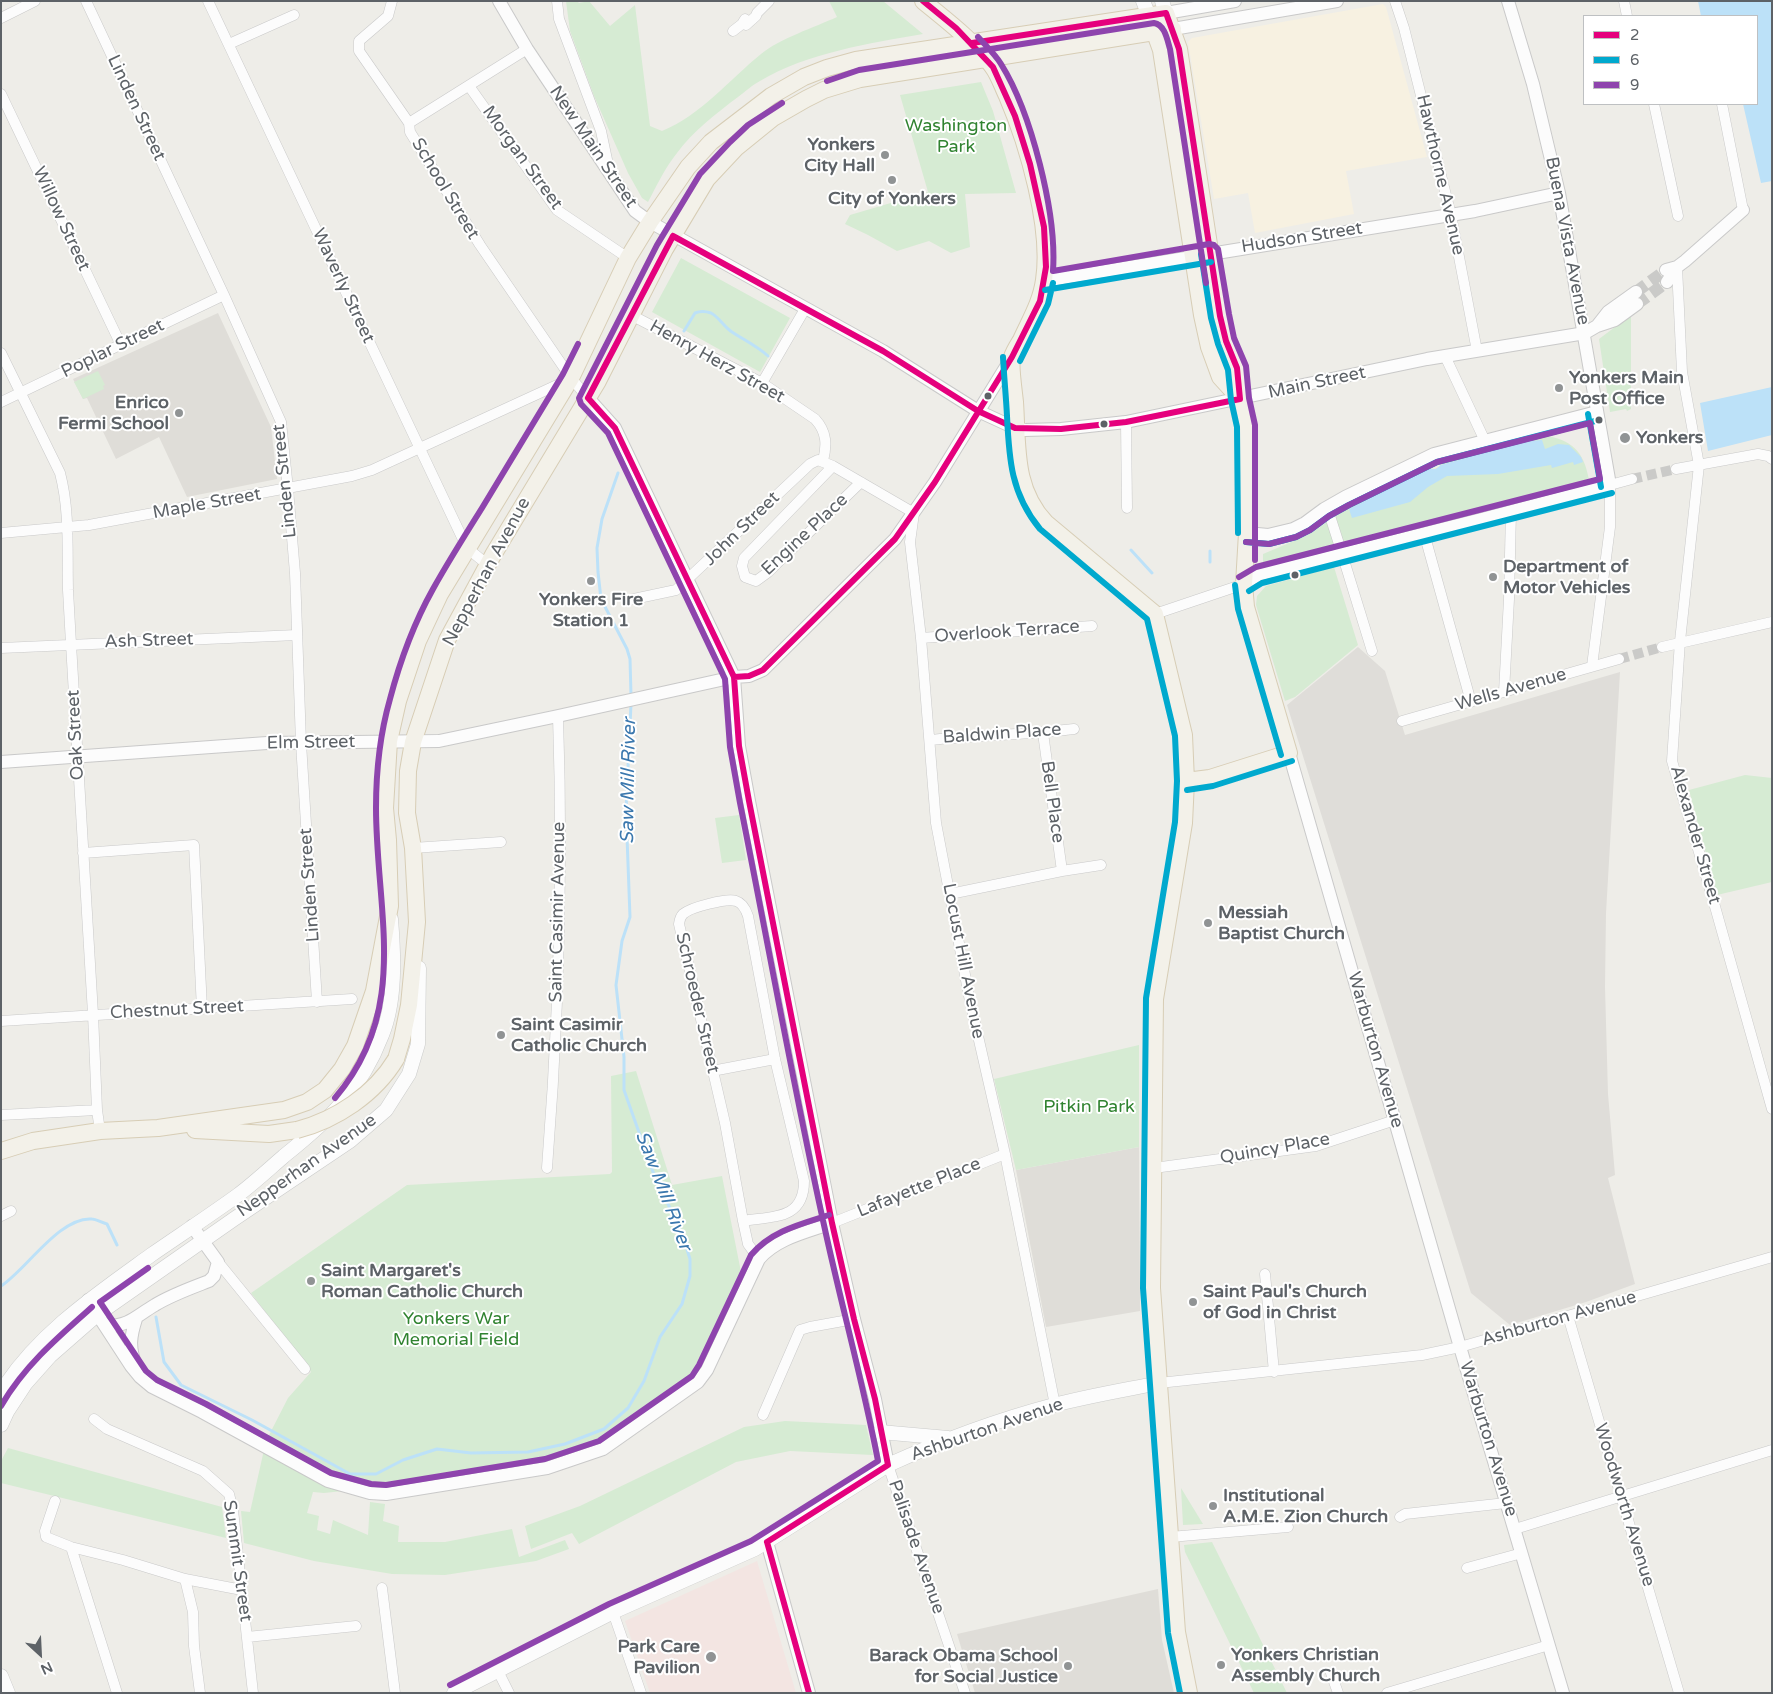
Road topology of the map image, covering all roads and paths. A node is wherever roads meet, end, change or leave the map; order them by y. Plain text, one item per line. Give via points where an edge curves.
1 (35, 1) edge
2 (86, 1) edge
3 (208, 1) edge
4 (392, 1) edge
5 (500, 1) edge
6 (557, 1) edge
7 (770, 1) edge
8 (923, 1) edge
9 (1234, 1) edge
10 (1337, 1) edge
11 (1396, 1) edge
12 (1508, 1) edge
13 (1624, 1) edge
14 (1288, 5) edge
15 (1164, 7) edge
16 (1146, 8) edge
17 (294, 15) dead end
18 (1627, 15) edge
19 (1, 18) edge
20 (1173, 29) junction
21 (733, 31) dead end
22 (1156, 32) junction
23 (972, 43) junction
24 (229, 44) junction
25 (527, 49) junction
26 (986, 59) junction
27 (469, 86) junction
28 (1, 94) edge
29 (1654, 105) edge
30 (1722, 105) edge
31 (409, 123) junction
32 (610, 173) junction
33 (1560, 193) junction
34 (1743, 210) joint
35 (1451, 214) junction
36 (1678, 216) dead end
37 (650, 222) junction
38 (673, 236) junction
39 (1210, 253) junction
40 (1193, 256) junction
41 (628, 258) junction
42 (1670, 273) joint
43 (1044, 281) junction
44 (224, 295) junction
45 (1636, 298) tunnel mouth
46 (805, 309) junction
47 (631, 315) junction
48 (1585, 333) junction
49 (121, 346) junction
50 (1477, 351) junction
51 (1, 353) edge
52 (1445, 356) junction
53 (1012, 358) junction
54 (571, 378) junction
55 (762, 383) junction
56 (20, 394) junction
57 (588, 398) junction
58 (1240, 399) junction
59 (1, 402) edge
60 (978, 411) junction
61 (1596, 412) junction
62 (1126, 422) junction
63 (1015, 428) junction
64 (1485, 441) junction
65 (420, 448) junction
66 (1772, 459) edge
67 (823, 461) junction
68 (1699, 465) junction
69 (833, 466) junction
70 (1676, 469) tunnel mouth
71 (1632, 479) tunnel mouth
72 (861, 482) junction
73 (1610, 485) junction
74 (288, 489) junction
75 (1127, 508) dead end
76 (1324, 509) junction
77 (1511, 511) junction
78 (914, 513) junction
79 (68, 527) junction
80 (1, 533) edge
81 (1247, 533) junction
82 (1424, 533) junction
83 (467, 548) junction
84 (1342, 554) junction
85 (488, 565) junction
86 (687, 580) junction
87 (1244, 584) junction
88 (629, 600) dead end
89 (1154, 614) junction
90 (1772, 622) edge
91 (1092, 626) dead end
92 (297, 635) junction
93 (921, 638) junction
94 (1680, 642) junction
95 (71, 644) junction
96 (1662, 647) tunnel mouth
97 (1, 648) edge
98 (1372, 651) dead end
99 (1619, 659) tunnel mouth
100 (1592, 666) junction
101 (734, 677) junction
102 (1504, 692) junction
103 (1471, 702) junction
104 (558, 716) junction
105 (1402, 721) dead end
106 (1074, 728) dead end
107 (1042, 733) junction
108 (930, 740) junction
109 (389, 741) junction
110 (413, 742) junction
111 (301, 743) junction
112 (1289, 753) junction
113 (77, 757) junction
114 (1, 762) edge
115 (1186, 781) junction
116 (501, 842) dead end
117 (413, 848) junction
118 (83, 853) junction
119 (1101, 865) dead end
120 (1062, 870) junction
121 (950, 894) junction
122 (390, 906) junction
123 (417, 922) junction
124 (352, 999) dead end
125 (317, 1002) junction
126 (202, 1009) junction
127 (93, 1014) junction
128 (1, 1022) edge
129 (775, 1059) junction
130 (712, 1072) junction
131 (1772, 1109) edge
132 (97, 1110) junction
133 (1, 1115) edge
134 (1395, 1120) junction
135 (158, 1128) junction
136 (100, 1131) junction
137 (1, 1151) edge
138 (1005, 1154) junction
139 (547, 1168) dead end
140 (1154, 1168) junction
141 (11, 1211) dead end
142 (1, 1216) edge
143 (743, 1221) junction
144 (832, 1223) junction
145 (192, 1226) junction
146 (203, 1241) junction
147 (1772, 1257) edge
148 (759, 1258) junction
149 (218, 1262) junction
150 (1265, 1274) dead end
151 (209, 1281) junction
152 (235, 1282) junction
153 (88, 1300) junction
154 (98, 1314) junction
155 (1568, 1316) junction
156 (136, 1319) junction
157 (854, 1319) junction
158 (106, 1326) junction
159 (1460, 1347) junction
160 (305, 1368) dead end
161 (1274, 1372) junction
162 (140, 1377) junction
163 (1159, 1383) junction
164 (1, 1392) edge
165 (1055, 1404) junction
166 (763, 1415) dead end
167 (94, 1419) dead end
168 (1, 1425) edge
169 (880, 1432) junction
170 (952, 1438) junction
171 (1772, 1450) edge
172 (888, 1465) junction
173 (1620, 1496) junction
174 (55, 1501) dead end
175 (1506, 1503) junction
176 (1400, 1517) dead end
177 (1288, 1527) dead end
178 (1515, 1529) junction
179 (1170, 1538) junction
180 (768, 1542) junction
181 (71, 1547) junction
182 (1522, 1553) junction
183 (1467, 1568) dead end
184 (185, 1578) junction
185 (382, 1588) dead end
186 (242, 1590) junction
187 (613, 1612) junction
188 (356, 1626) dead end
189 (247, 1637) junction
190 (1549, 1645) junction
191 (498, 1671) junction
192 (1331, 1673) dead end
193 (1, 1676) edge
194 (8, 1693) edge
195 (117, 1693) edge
196 (200, 1693) edge
197 (253, 1693) edge
198 (395, 1693) edge
199 (454, 1693) edge
200 (509, 1693) edge
201 (641, 1693) edge
202 (809, 1693) edge
203 (965, 1693) edge
204 (1189, 1693) edge
205 (1338, 1693) edge
206 (1387, 1693) edge
207 (1563, 1693) edge
208 (1679, 1693) edge

1 - 19 street
2 - 44 street, Linden Street
3 - 24 street, Waverly Street
4 - 31 street, School Street via 388,16 362,37 359,51
5 - 25 street, New Main Street
6 - 32 street via 562,27 601,131
7 - 21 street via 746,25 742,24
8 - 23 main road
9 - 15 street
10 - 14 street
11 - 35 street, Hawthorne Avenue
12 - 33 street, Buena Vista Avenue
13 - 18 street
14 - 20 street
15 - 16 main road, Nepperhan Avenue
15 - 20 main road, Warburton Avenue
16 - 22 main road
16 - 23 main road, Nepperhan Avenue
17 - 24 street
20 - 22 main road, Nepperhan Avenue
20 - 39 main road, Warburton Avenue via 1179,49
22 - 26 main road, Nepperhan Avenue
22 - 40 main road
23 - 26 main road
23 - 37 main road, Nepperhan Avenue via 856,60 827,68 792,84 766,99 711,142 688,167
24 - 65 street, Waverly Street
25 - 27 street
25 - 32 street, New Main Street
26 - 38 main road, Nepperhan Avenue via 860,79 806,99 773,118 736,148 707,179
26 - 43 main road via 998,76 1015,116 1030,164 1044,227
27 - 31 street
27 - 41 street, Morgan Street via 557,210
28 - 49 street, Willow Street
29 - 36 street
30 - 34 street
31 - 54 street, School Street via 410,132 480,245
32 - 37 street, New Main Street via 636,211
33 - 35 street, Hudson Street
33 - 48 street, Buena Vista Avenue
34 - 42 street
35 - 39 street, Hudson Street
35 - 50 street, Hawthorne Avenue
37 - 38 street, New Main Street
37 - 41 main road, Nepperhan Avenue
38 - 46 street, New Main Street
38 - 47 main road, Nepperhan Avenue
39 - 40 street, Hudson Street
39 - 58 main road, Warburton Avenue via 1220,316 1237,368
40 - 43 street, Hudson Street
40 - 58 main road via 1209,348 1220,377
41 - 54 main road, Nepperhan Avenue
42 - 68 street, Alexander Street via 1682,372
43 - 53 main road via 1040,301
44 - 49 street, Poplar Street
44 - 74 street, Linden Street via 281,422
45 - 48 street, Main Street via 1615,320
46 - 55 street
46 - 60 street, New Main Street via 883,351
47 - 55 street, Henry Herz Street
47 - 57 main road, Nepperhan Avenue
48 - 50 street, Main Street
48 - 61 street, Buena Vista Avenue
49 - 56 street, Poplar Street
50 - 52 street, Main Street
51 - 56 street, Oak Street
52 - 58 street, Main Street
52 - 64 street
53 - 60 street
53 - 63 main road
54 - 57 street, School Street
54 - 65 street, Maple Street
54 - 83 main road, Nepperhan Avenue
55 - 67 street, Henry Herz Street via 822,427 827,448
56 - 59 street, Poplar Street
56 - 79 street, Oak Street via 60,474
57 - 85 main road, Nepperhan Avenue
57 - 86 street via 615,428
58 - 62 street, Main Street
58 - 81 main road, Warburton Avenue via 1246,426
60 - 63 street, Main Street
60 - 78 street
61 - 64 street
61 - 73 street, Buena Vista Avenue
62 - 63 street, Main Street via 1061,429
62 - 75 street
63 - 89 main road via 1021,476 1039,516
64 - 76 street via 1434,454
65 - 74 street, Maple Street via 372,470
65 - 83 street, Waverly Street
66 - 68 street via 1764,454
67 - 69 street
67 - 86 street, John Street via 810,464
68 - 70 street
68 - 94 street, Alexander Street
69 - 72 street
69 - 72 street, Engine Place via 744,558 745,577 756,581 768,573
71 - 73 street
72 - 78 street
73 - 77 street
73 - 100 street via 1610,527
74 - 79 street, Maple Street via 89,526
74 - 92 street, Linden Street
76 - 81 street via 1293,530 1268,535
76 - 84 street via 1330,516
77 - 82 street
77 - 102 street
78 - 93 street, Locust Hill Avenue via 910,542
78 - 101 street via 895,539 764,670
79 - 80 street, Maple Street
79 - 95 street, Oak Street
81 - 87 main road, Warburton Avenue
82 - 84 street
82 - 103 street
83 - 85 street, Waverly Street
83 - 109 main road, Nepperhan Avenue via 418,641
84 - 87 street via 1258,575
84 - 98 street
85 - 110 main road, Nepperhan Avenue via 447,640
86 - 88 street, John Street via 676,590
86 - 101 street
87 - 89 street
87 - 112 main road, Warburton Avenue via 1246,607
89 - 115 main road via 1184,735
90 - 94 street
91 - 93 street, Overlook Terrace
92 - 95 street, Ash Street
92 - 111 street, Linden Street
93 - 108 street, Locust Hill Avenue
94 - 96 street
94 - 131 street, Alexander Street via 1672,761
95 - 97 street, Ash Street
95 - 113 street, Oak Street
99 - 100 street, Wells Avenue
100 - 102 street, Wells Avenue
101 - 104 street, Elm Street
101 - 144 street, Palisade Avenue via 739,746
102 - 103 street, Wells Avenue
103 - 105 street, Wells Avenue
104 - 110 street, Elm Street via 439,741
104 - 139 street, Saint Casimir Avenue via 559,952
106 - 107 street, Baldwin Place
107 - 108 street, Baldwin Place
107 - 120 street, Bell Place
108 - 121 street, Locust Hill Avenue via 936,823
109 - 110 street, Elm Street
109 - 111 street, Elm Street
109 - 122 main road, Nepperhan Avenue via 385,808
110 - 117 main road, Nepperhan Avenue via 408,771 408,813
111 - 113 street, Elm Street
111 - 125 street, Linden Street
112 - 115 main road via 1210,778
112 - 134 street, Warburton Avenue
113 - 114 street, Elm Street
113 - 118 street, Oak Street
115 - 140 main road via 1184,823 1156,999
116 - 117 street
117 - 123 main road, Nepperhan Avenue
118 - 126 street via 194,845
118 - 127 street, Oak Street
119 - 120 street
120 - 121 street
121 - 138 street, Locust Hill Avenue via 970,1002
122 - 135 main road via 374,991 355,1046 325,1090 307,1102 284,1110
122 - 145 main road, Nepperhan Avenue via 394,956 391,996 383,1033 353,1091 308,1137 239,1194
123 - 135 main road, bridge via 409,1005 402,1038 391,1067 370,1090 329,1120 297,1130 269,1134
123 - 146 main road, Nepperhan Avenue via 418,1044 408,1074 386,1110 350,1141
124 - 125 street, Chestnut Street
125 - 126 street, Chestnut Street
126 - 127 street, Chestnut Street
127 - 128 street, Chestnut Street
127 - 132 street, Oak Street
129 - 130 street
129 - 130 street, Schroeder Street via 748,916 740,903 724,901 685,912 679,924
129 - 143 street, Schroeder Street via 804,1181 804,1193 793,1210
130 - 143 street, Schroeder Street
132 - 133 street
132 - 136 street, Oak Street
134 - 140 street, Quincy Place via 1316,1146
134 - 159 street, Warburton Avenue
135 - 136 main road
136 - 137 main road via 32,1141
138 - 144 street, Lafayette Place
138 - 165 street, Locust Hill Avenue
140 - 163 main road via 1152,1288
141 - 142 street
143 - 148 street, Schroeder Street via 748,1244
144 - 148 street via 778,1243
144 - 157 street, Palisade Avenue
145 - 146 street
145 - 153 main road, Nepperhan Avenue
146 - 149 street
146 - 154 main road, Nepperhan Avenue
147 - 155 street, Ashburton Avenue
148 - 162 street via 707,1370 698,1382 603,1449 547,1468 386,1494 370,1493 328,1482 152,1387
149 - 151 street
149 - 152 street
150 - 161 street
151 - 152 street
151 - 156 street via 155,1304
152 - 160 street
153 - 154 street
153 - 164 main road, Nepperhan Avenue via 20,1364
154 - 158 street
154 - 168 main road, Nepperhan Avenue via 50,1356 26,1383
155 - 159 street, Ashburton Avenue
155 - 173 street, Woodworth Avenue
156 - 158 street
156 - 162 street via 130,1339
157 - 166 street via 800,1330
157 - 169 street, Palisade Avenue via 875,1399
158 - 162 street
159 - 161 street, Ashburton Avenue via 1403,1358
159 - 175 street, Warburton Avenue
161 - 163 street, Ashburton Avenue
163 - 165 main road, Ashburton Avenue
163 - 179 main road
165 - 170 main road, Ashburton Avenue
167 - 186 street, Summit Street via 107,1429 203,1471 230,1494
169 - 170 main road
169 - 172 street, Palisade Avenue
170 - 172 main road, Ashburton Avenue
171 - 173 street
172 - 180 main road, Ashburton Avenue
172 - 203 street, Palisade Avenue
173 - 178 street
173 - 208 street, Woodworth Avenue
174 - 181 street via 46,1537
175 - 176 street
175 - 178 street, Warburton Avenue
177 - 179 street
178 - 182 street, Warburton Avenue
179 - 204 main road via 1177,1632
180 - 187 main road, Ashburton Avenue
180 - 202 street
181 - 184 street
181 - 195 street
182 - 183 street
182 - 190 street, Warburton Avenue
184 - 186 street
184 - 196 street via 193,1612
185 - 198 street
186 - 189 street, Summit Street
187 - 191 main road, Ashburton Avenue
187 - 201 street
188 - 189 street
189 - 197 street, Summit Street
190 - 206 street
190 - 207 street, Warburton Avenue
191 - 199 main road, Ashburton Avenue
191 - 200 street
192 - 205 street
193 - 194 main road

